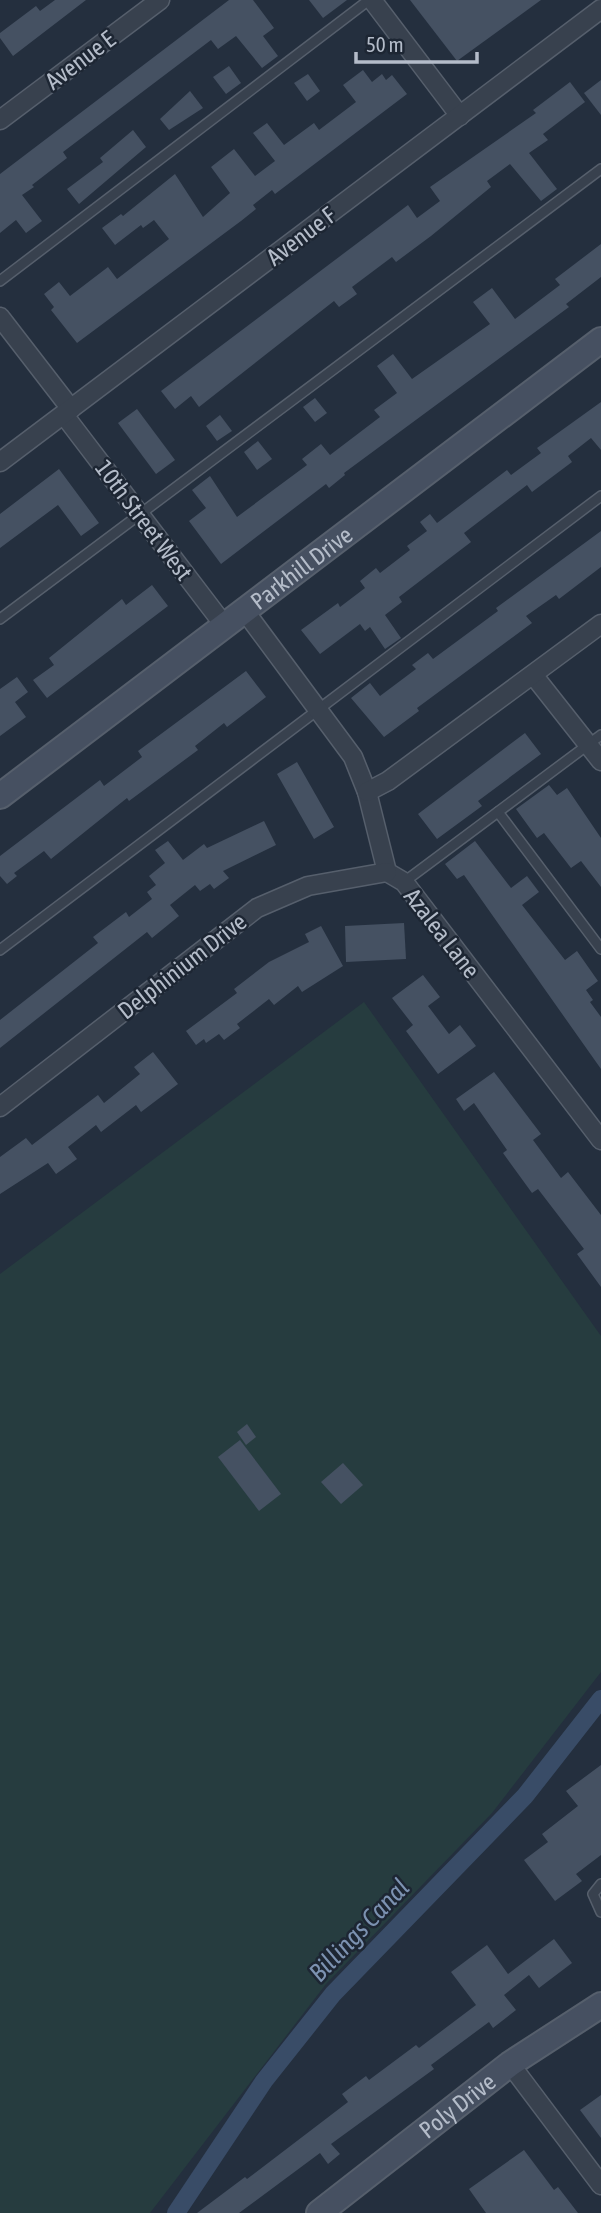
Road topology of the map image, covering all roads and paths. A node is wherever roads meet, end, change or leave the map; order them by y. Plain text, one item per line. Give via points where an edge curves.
1 (160, 0) edge
2 (370, 0) edge
3 (601, 9) edge
4 (460, 116) junction
5 (0, 120) edge
6 (601, 169) edge
7 (0, 281) edge
8 (0, 317) edge
9 (601, 340) edge
10 (68, 412) junction
11 (0, 462) edge
12 (601, 496) edge
13 (139, 512) junction
14 (244, 610) junction
15 (0, 619) edge
16 (601, 624) edge
17 (224, 625) junction
18 (534, 676) junction
19 (318, 709) junction
20 (595, 740) edge
21 (601, 761) edge
22 (368, 792) junction
23 (0, 796) edge
24 (498, 812) junction
25 (387, 873) junction
26 (404, 882) junction
27 (601, 949) edge
28 (0, 950) edge
29 (0, 1107) edge
30 (601, 1140) edge
31 (601, 1884) edge
32 (601, 1912) edge
33 (601, 2005) edge
34 (510, 2064) junction
35 (601, 2185) edge
36 (318, 2213) edge

1 - 5 street, Avenue E
2 - 4 street
2 - 7 lane
3 - 4 street, Avenue F
4 - 10 street, Avenue F
6 - 13 lane
8 - 10 street, 10th Street West
9 - 14 street, Parkhill Drive
10 - 11 street, Avenue F
10 - 13 street, 10th Street West
12 - 19 lane
13 - 15 lane
13 - 17 street, 10th Street West
14 - 17 street, Parkhill Drive
14 - 19 street, Azalea Lane
16 - 18 street
17 - 23 street, Parkhill Drive
18 - 20 street
18 - 22 street
19 - 22 street, Azalea Lane via 353,757
19 - 28 lane
20 - 21 street
20 - 24 lane
22 - 25 street, Azalea Lane
24 - 26 lane
24 - 27 lane
25 - 26 street, Azalea Lane
25 - 29 street, Delphinium Drive via 307,886 257,908
26 - 30 street, Azalea Lane
31 - 32 lane via 593,1894
33 - 34 street, Poly Drive
34 - 35 street
34 - 36 street, Poly Drive

